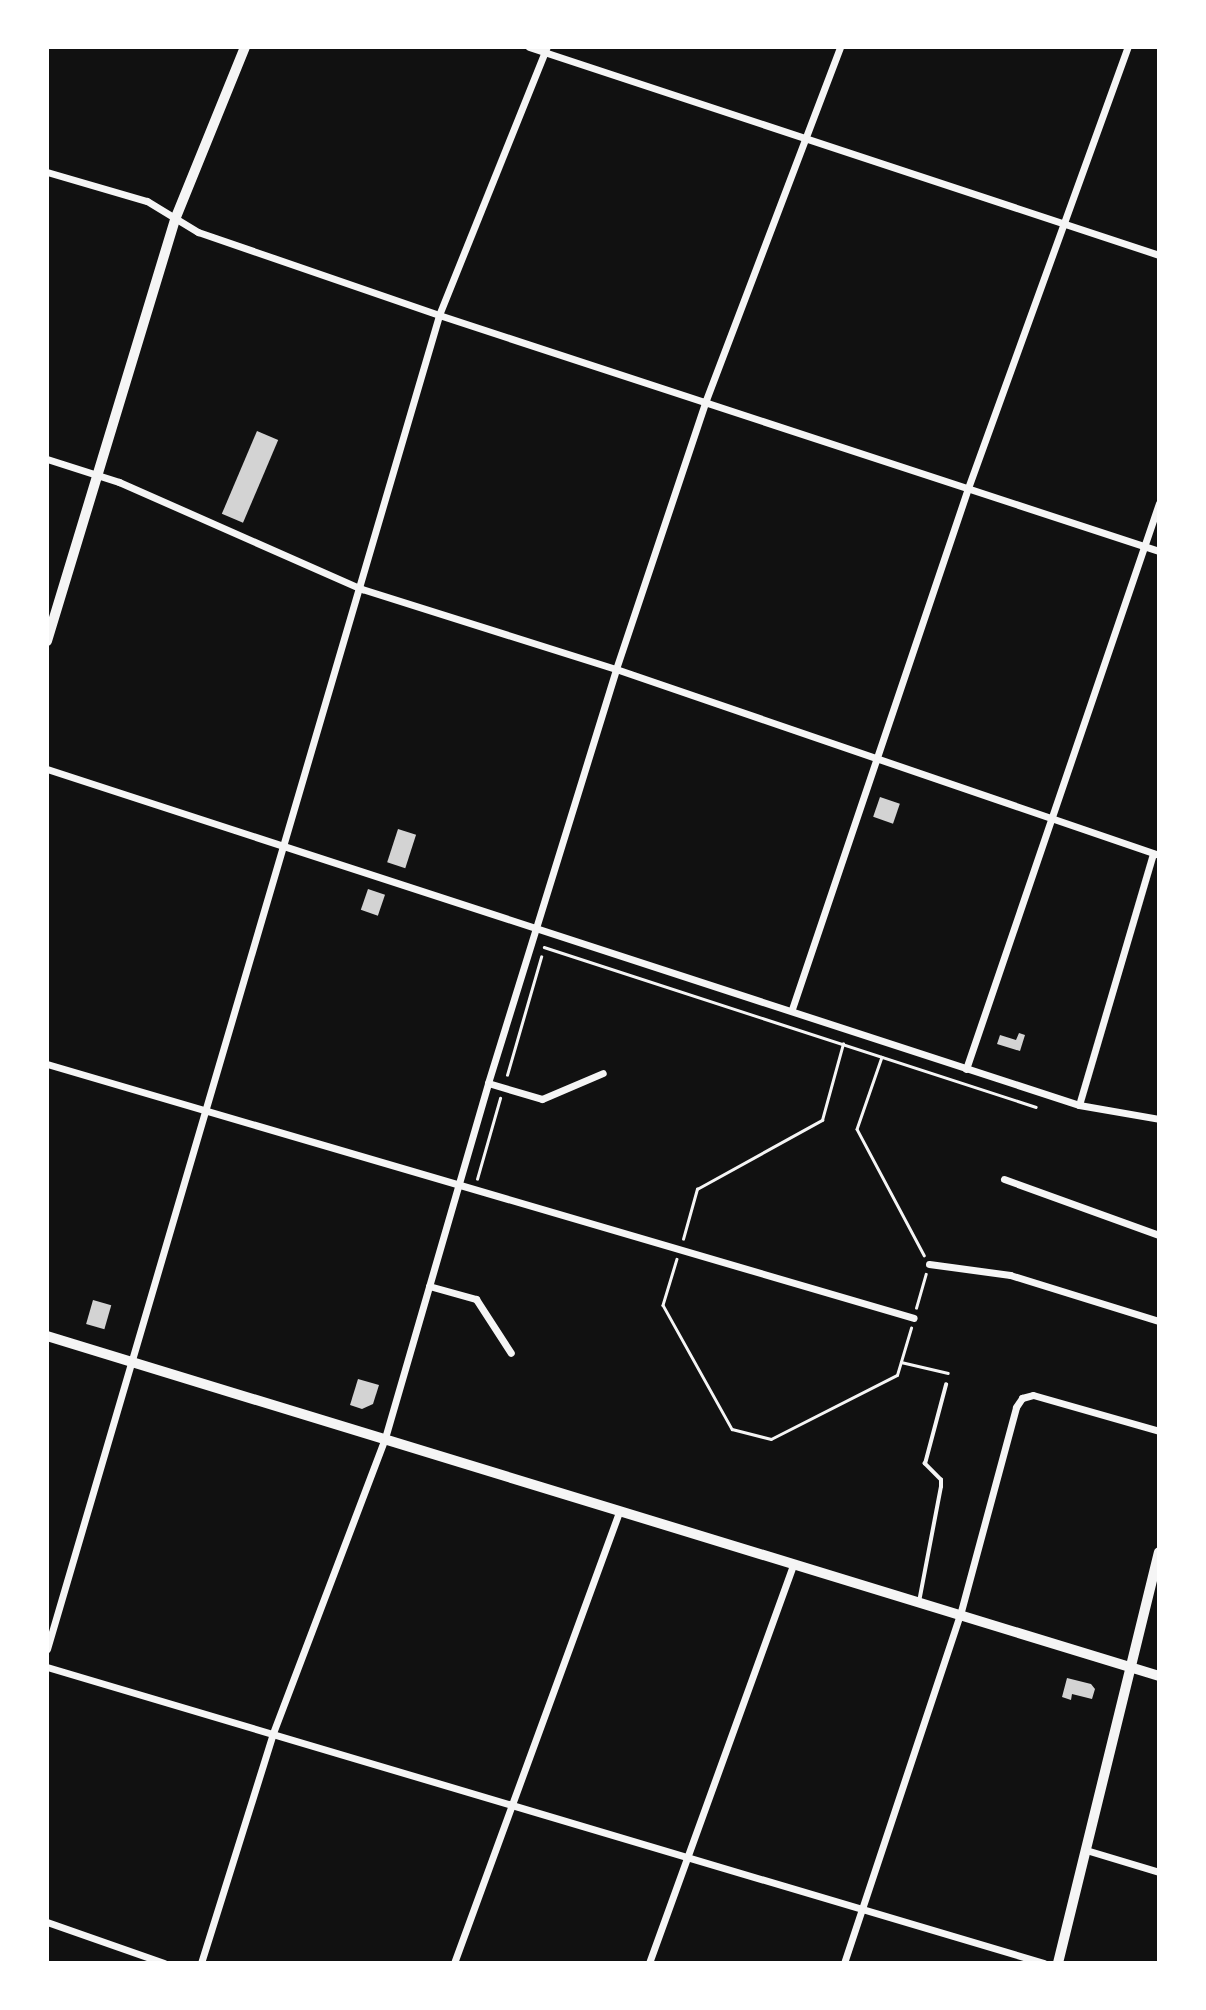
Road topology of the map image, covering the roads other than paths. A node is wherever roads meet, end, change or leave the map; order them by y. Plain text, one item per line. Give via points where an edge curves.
1 (245, 47) edge
2 (529, 47) edge
3 (840, 47) edge
4 (1128, 47) edge
5 (546, 50) edge
6 (804, 141) junction
7 (47, 172) edge
8 (176, 217) junction
9 (1063, 224) junction
10 (1159, 255) edge
11 (439, 315) junction
12 (706, 400) junction
13 (47, 459) edge
14 (97, 474) junction
15 (968, 488) junction
16 (1159, 503) edge
17 (1143, 546) junction
18 (1159, 551) edge
19 (362, 589) junction
20 (47, 642) edge
21 (616, 669) junction
22 (878, 759) junction
23 (47, 769) edge
24 (1051, 817) junction
25 (284, 844) junction
26 (1156, 854) edge
27 (535, 925) junction
28 (792, 1009) junction
29 (47, 1063) edge
30 (966, 1069) junction
31 (603, 1073) dead end
32 (488, 1083) junction
33 (1079, 1105) junction
34 (206, 1112) junction
35 (1159, 1119) edge
36 (1004, 1179) dead end
37 (458, 1183) junction
38 (1159, 1235) edge
39 (929, 1264) road end
40 (429, 1286) junction
41 (914, 1318) road end
42 (1159, 1321) edge
43 (47, 1336) edge
44 (512, 1353) dead end
45 (134, 1364) junction
46 (946, 1385) dead end
47 (1158, 1431) edge
48 (385, 1438) junction
49 (619, 1511) junction
50 (1159, 1552) edge
51 (793, 1565) junction
52 (919, 1603) junction
53 (960, 1615) junction
54 (47, 1650) edge
55 (47, 1667) edge
56 (1131, 1667) junction
57 (1159, 1676) edge
58 (273, 1733) junction
59 (508, 1805) junction
60 (1086, 1850) junction
61 (686, 1857) junction
62 (1159, 1872) edge
63 (861, 1910) junction
64 (47, 1922) edge
65 (164, 1963) edge
66 (201, 1963) edge
67 (454, 1963) edge
68 (649, 1963) edge
69 (844, 1963) edge
70 (1044, 1963) edge
71 (1058, 1963) edge

1 - 8 street
2 - 5 street
3 - 6 street
4 - 9 street
5 - 6 street
5 - 11 street
6 - 9 street
6 - 12 street
7 - 8 street via 147,201
8 - 11 street via 198,232
8 - 14 street
9 - 10 street
9 - 15 street
11 - 12 street
11 - 19 street
12 - 15 street
12 - 21 street
13 - 14 street
14 - 19 street
14 - 20 street
15 - 17 street
15 - 22 street
16 - 17 street
17 - 18 street
17 - 24 street
19 - 21 street
19 - 25 street
21 - 22 street
21 - 27 street
22 - 24 street
22 - 28 street
23 - 25 street
24 - 26 street
24 - 30 street
25 - 27 street
25 - 34 street
26 - 33 street
27 - 28 street
27 - 32 street
28 - 30 street
29 - 34 street
30 - 33 street
31 - 32 street via 542,1099
32 - 37 street
33 - 35 street
34 - 37 street
34 - 45 street
36 - 38 street
37 - 40 street
37 - 41 street
39 - 42 street via 1010,1275
40 - 44 street via 477,1299
40 - 48 street
43 - 45 street
45 - 48 street
45 - 54 street
46 - 52 lane via 925,1458 926,1469 941,1480 941,1487
47 - 53 street via 1033,1395 1022,1398
48 - 49 street
48 - 58 street
49 - 51 street
49 - 59 street
50 - 56 street
51 - 52 street
51 - 61 street
52 - 53 street
53 - 56 street
53 - 63 street
55 - 58 street
56 - 57 street
56 - 60 street
58 - 59 street
58 - 66 street
59 - 61 street
59 - 67 street
60 - 62 street
60 - 71 street
61 - 63 street
61 - 68 street
63 - 69 street
63 - 70 street
64 - 65 street

